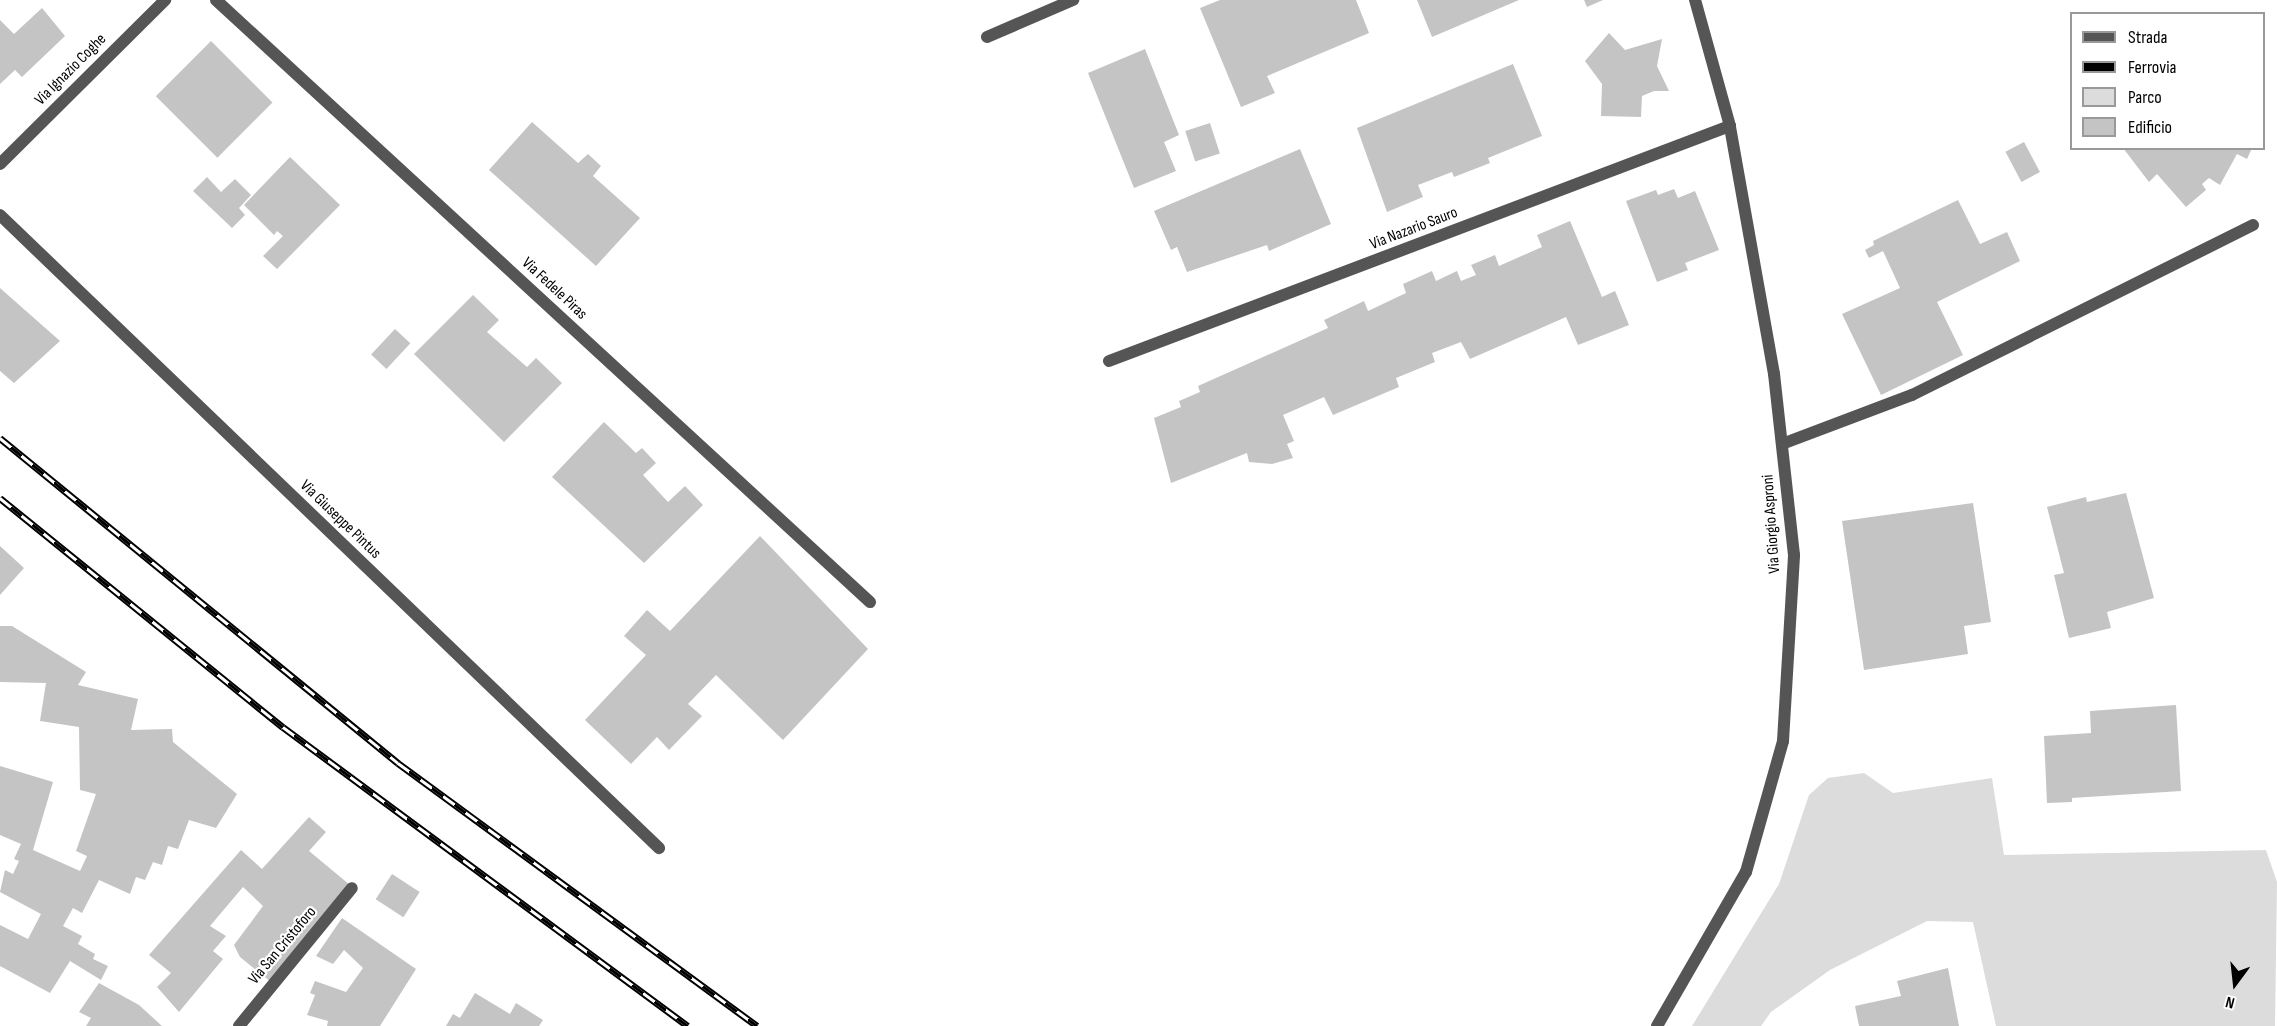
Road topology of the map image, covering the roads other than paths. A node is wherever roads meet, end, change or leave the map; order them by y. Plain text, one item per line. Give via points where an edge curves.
1 (165, 0) edge
2 (216, 0) edge
3 (1073, 0) edge
4 (1695, 0) edge
5 (987, 37) dead end
6 (1730, 126) junction
7 (0, 164) edge
8 (0, 215) edge
9 (2253, 225) dead end
10 (1109, 362) dead end
11 (1782, 444) junction
12 (870, 602) dead end
13 (659, 848) dead end
14 (352, 888) dead end
15 (239, 1026) edge
16 (1657, 1026) edge

1 - 7 street, Via Ignazio Coghe
2 - 12 street, Via Fedele Piras
3 - 5 street
4 - 6 street, Via Giorgio Asproni
6 - 10 street, Via Nazario Sauro
6 - 11 street, Via Giorgio Asproni via 1774,374
8 - 13 street, Via Giuseppe Pintus
9 - 11 street via 1912,395
11 - 16 street, Via Giorgio Asproni via 1794,555 1783,741 1746,872
14 - 15 street, Via San Cristoforo

